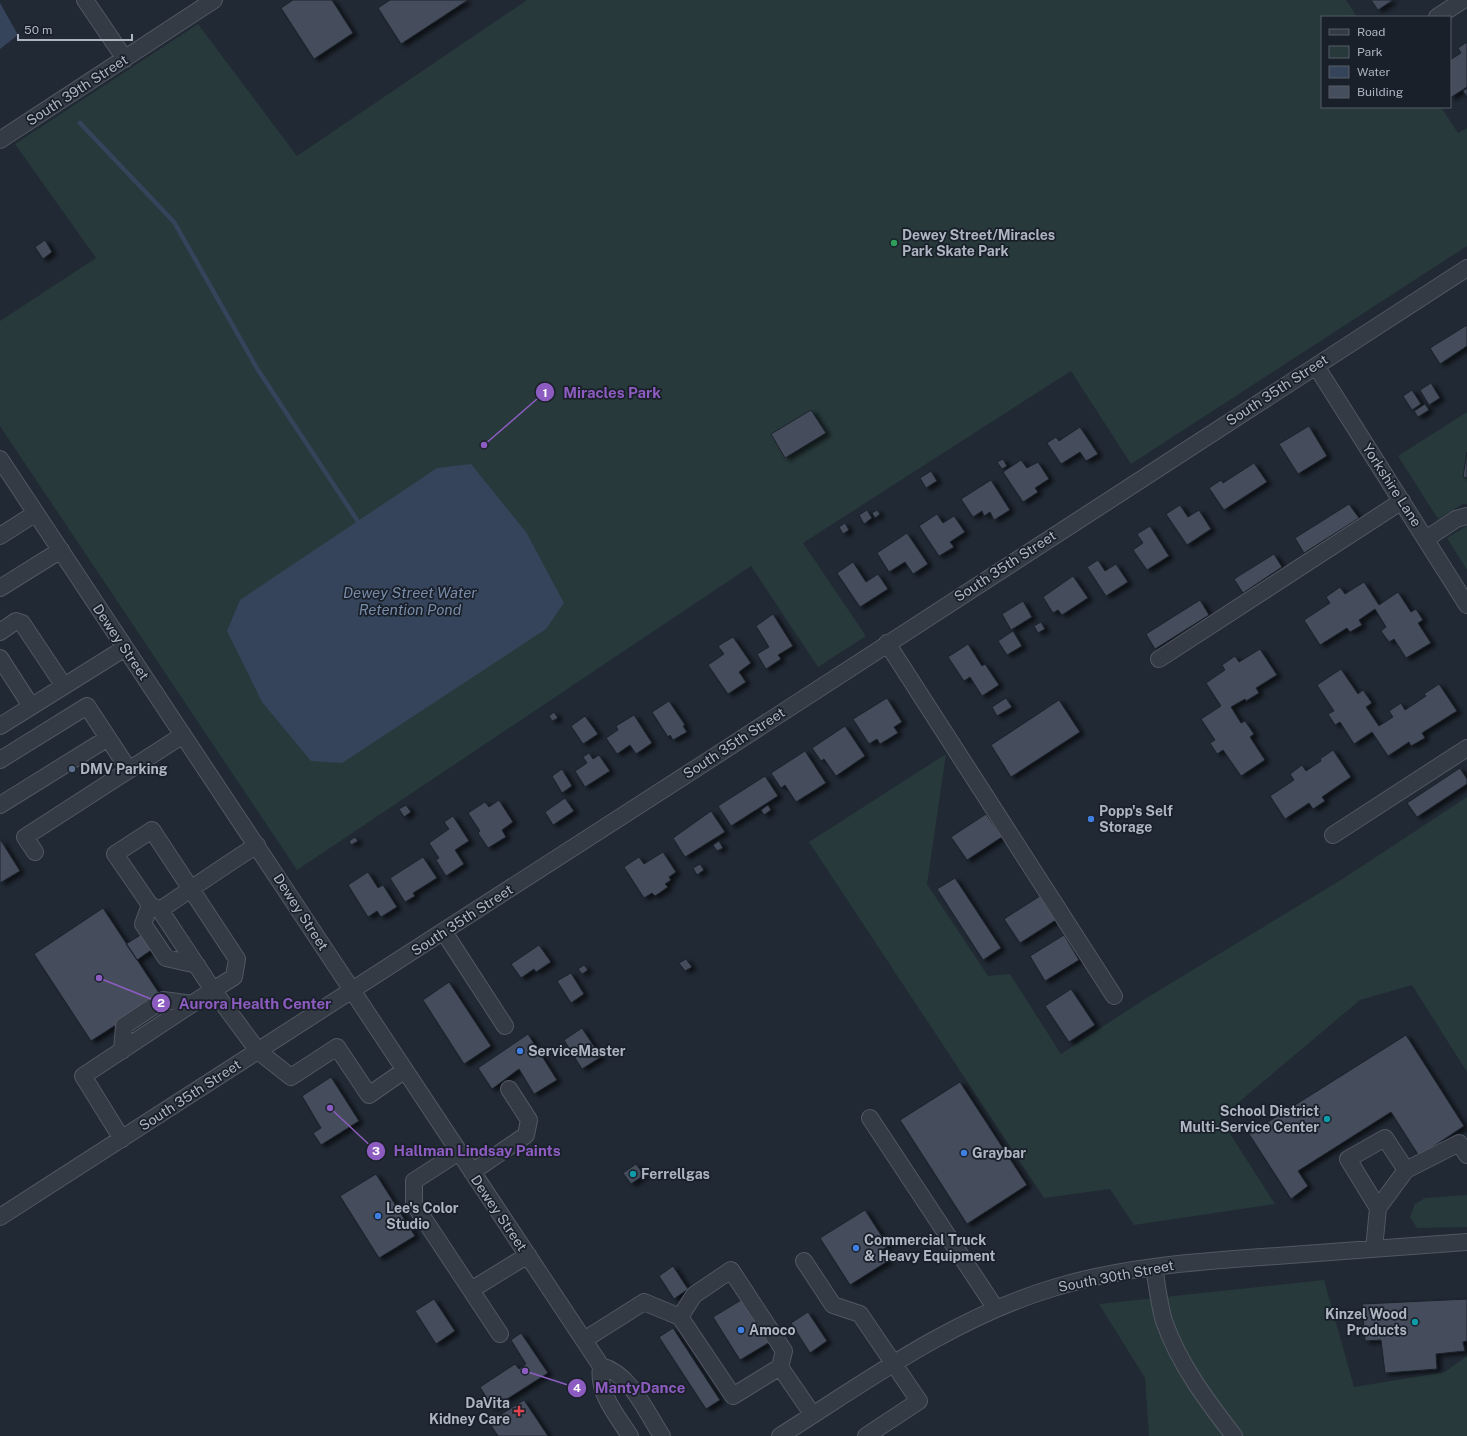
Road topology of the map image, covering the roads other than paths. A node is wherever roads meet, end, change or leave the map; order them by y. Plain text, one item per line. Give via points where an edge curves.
1 (85, 0) edge
2 (214, 0) edge
3 (1463, 0) edge
4 (1439, 16) edge
5 (125, 59) junction
6 (0, 140) edge
7 (1467, 268) edge
8 (1316, 366) junction
9 (0, 459) edge
10 (1402, 501) junction
11 (36, 513) junction
12 (1467, 516) edge
13 (0, 536) edge
14 (1426, 539) junction
15 (61, 550) junction
16 (0, 588) edge
17 (1467, 605) edge
18 (0, 632) edge
19 (887, 643) junction
20 (125, 648) junction
21 (0, 658) edge
22 (1159, 659) dead end
23 (64, 686) junction
24 (31, 706) junction
25 (0, 726) edge
26 (184, 735) junction
27 (108, 738) junction
28 (1467, 748) edge
29 (0, 760) edge
30 (129, 770) junction
31 (0, 805) edge
32 (1334, 835) dead end
33 (257, 845) junction
34 (35, 852) dead end
35 (191, 889) junction
36 (155, 907) junction
37 (444, 932) junction
38 (197, 965) junction
39 (213, 990) junction
40 (353, 992) junction
41 (1114, 996) dead end
42 (505, 1026) dead end
43 (258, 1052) junction
44 (405, 1070) junction
45 (509, 1089) dead end
46 (870, 1118) dead end
47 (122, 1139) junction
48 (459, 1152) junction
49 (1467, 1155) edge
50 (1406, 1170) junction
51 (472, 1172) junction
52 (1378, 1208) junction
53 (0, 1217) edge
54 (1467, 1242) edge
55 (1374, 1249) junction
56 (528, 1255) junction
57 (804, 1261) dead end
58 (1154, 1267) junction
59 (471, 1290) junction
60 (996, 1309) junction
61 (680, 1317) junction
62 (500, 1334) dead end
63 (584, 1340) junction
64 (894, 1363) junction
65 (601, 1366) junction
66 (780, 1367) junction
67 (813, 1415) junction
68 (630, 1436) edge
69 (662, 1436) edge
70 (780, 1436) edge
71 (866, 1436) edge
72 (1234, 1436) edge

1 - 5 street
2 - 5 street, South 39th Street
3 - 4 street
5 - 6 street, South 39th Street
7 - 8 street, South 35th Street
8 - 10 street, Yorkshire Lane
8 - 19 street, South 35th Street
9 - 11 street, Dewey Street
10 - 14 street, Yorkshire Lane
10 - 22 street
11 - 13 street
11 - 15 street, Dewey Street
12 - 14 street via 1456,519
14 - 17 street, Yorkshire Lane
15 - 16 street
15 - 20 street, Dewey Street
18 - 23 street via 16,621 22,623
19 - 37 street, South 35th Street
19 - 41 street
20 - 23 street
20 - 26 street, Dewey Street
21 - 24 street
23 - 24 street
24 - 25 street
26 - 30 street
26 - 33 street, Dewey Street
27 - 29 street via 87,706
27 - 30 street
27 - 31 street
28 - 32 street
30 - 34 street via 25,837
33 - 35 street
33 - 40 street, Dewey Street
35 - 36 street
35 - 36 street via 152,830 115,854
35 - 39 street via 237,959 234,977
36 - 38 street
36 - 38 street via 143,924 166,958
37 - 40 street, South 35th Street
37 - 42 street
38 - 39 street
39 - 43 street
39 - 47 street via 83,1076
40 - 43 street, South 35th Street
40 - 44 street, Dewey Street
43 - 44 street via 291,1077 338,1047 369,1095
43 - 47 street, South 35th Street
44 - 48 street, Dewey Street
45 - 51 street via 529,1120 526,1135
46 - 60 street
47 - 53 street, South 35th Street
48 - 51 street, Dewey Street
48 - 59 street via 414,1182 414,1204
49 - 50 street via 1459,1143
50 - 52 street
50 - 52 street via 1385,1138 1348,1159
51 - 56 street, Dewey Street
52 - 55 street
54 - 55 street, South 30th Street
55 - 58 street, South 30th Street
56 - 59 street
56 - 63 street, Dewey Street
57 - 64 street via 833,1305 860,1314
58 - 60 street, South 30th Street via 1108,1274 1052,1288
58 - 72 street via 1164,1321 1181,1359 1210,1405
59 - 62 street
60 - 64 street, South 30th Street via 927,1343
61 - 63 street via 644,1302
61 - 66 street via 733,1396
61 - 66 street via 694,1295 731,1270 784,1351
63 - 65 street, Dewey Street
64 - 67 street, South 30th Street
64 - 71 street via 918,1401
65 - 68 street via 602,1390
65 - 69 street via 614,1371 626,1381
66 - 67 street
67 - 70 street, South 30th Street

